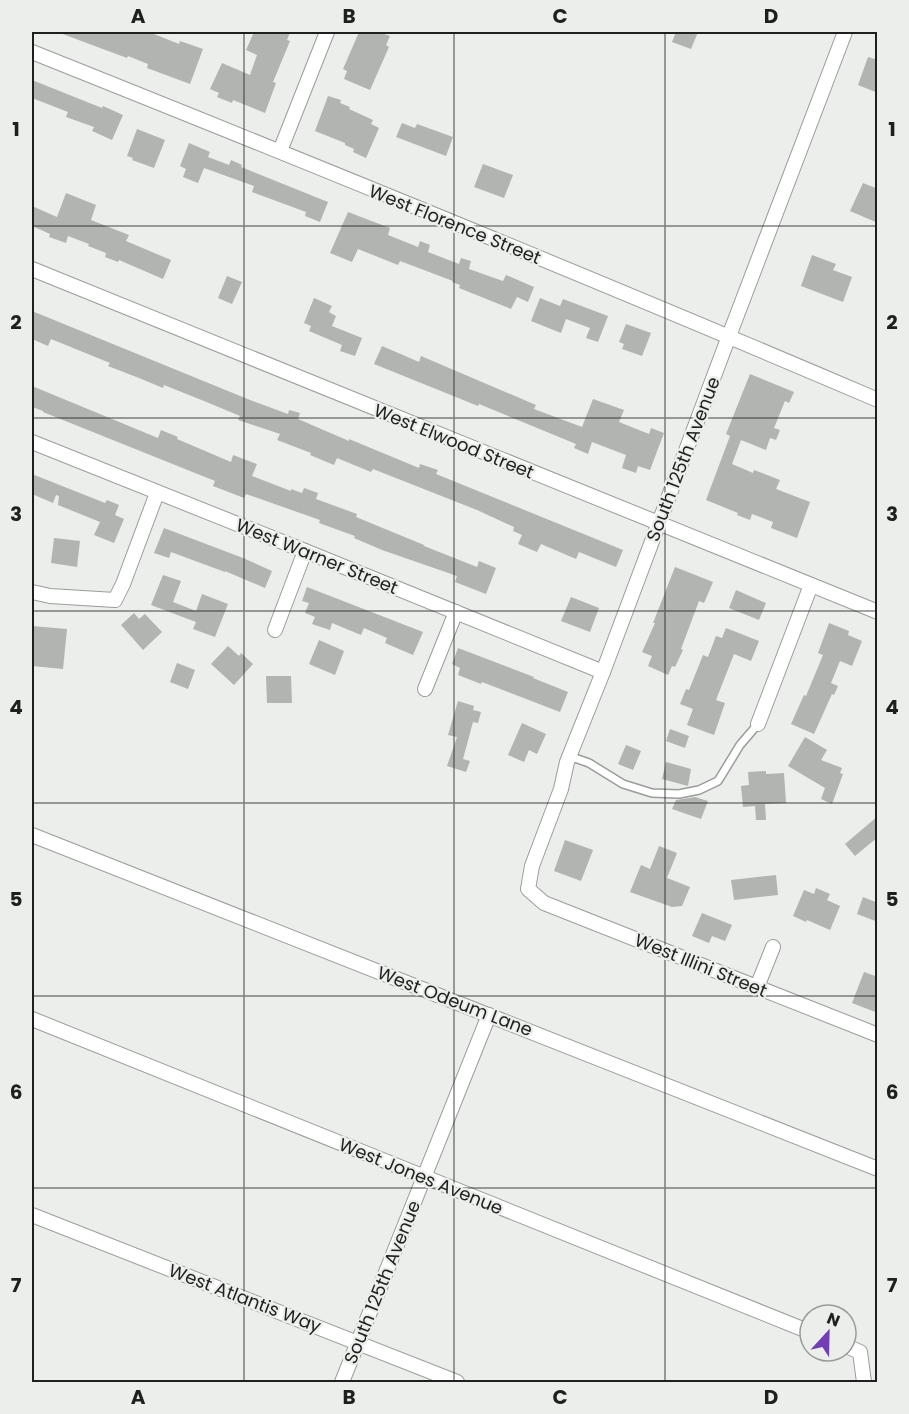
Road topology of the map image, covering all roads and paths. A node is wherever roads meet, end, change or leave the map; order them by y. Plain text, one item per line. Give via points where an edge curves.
1 (327, 32) edge
2 (845, 32) edge
3 (32, 52) edge
4 (280, 152) junction
5 (32, 269) edge
6 (729, 336) junction
7 (878, 399) edge
8 (32, 442) edge
9 (157, 493) junction
10 (658, 524) junction
11 (305, 551) junction
12 (811, 585) junction
13 (32, 592) edge
14 (456, 612) junction
15 (878, 612) edge
16 (275, 630) dead end
17 (603, 672) junction
18 (426, 689) dead end
19 (758, 724) joint
20 (569, 756) junction
21 (32, 835) edge
22 (528, 889) joint
23 (773, 947) dead end
24 (757, 987) junction
25 (489, 1015) junction
26 (32, 1018) edge
27 (878, 1035) edge
28 (878, 1169) edge
29 (424, 1177) junction
30 (32, 1215) edge
31 (798, 1327) edge
32 (358, 1342) junction
33 (858, 1351) edge
34 (342, 1383) edge
35 (457, 1383) edge
36 (864, 1383) edge

1 - 4 street
2 - 6 street, South 125th Avenue
3 - 4 street, West Florence Street
4 - 6 street, West Florence Street
5 - 10 street, West Elwood Street
6 - 7 street, West Florence Street
6 - 10 street, South 125th Avenue
8 - 9 street, West Warner Street
9 - 11 street, West Warner Street
9 - 13 street via 115,600
10 - 12 street, West Elwood Street
10 - 17 street, South 125th Avenue
11 - 14 street, West Warner Street
11 - 16 street
12 - 15 street, West Elwood Street
12 - 19 street
14 - 17 street, West Warner Street
14 - 18 street
17 - 20 street, South 125th Avenue
19 - 20 lane via 718,781 679,794 652,793 623,784
20 - 22 street, South 125th Avenue
21 - 25 street, West Odeum Lane
22 - 24 street, West Illini Street via 544,903
23 - 24 street
24 - 27 street, West Illini Street
25 - 28 street, West Odeum Lane
25 - 29 street, South 125th Avenue
26 - 29 street, West Jones Avenue
29 - 31 street, West Jones Avenue
29 - 32 street, South 125th Avenue
30 - 32 street, West Atlantis Way
32 - 34 street, South 125th Avenue
32 - 35 street, West Atlantis Way
33 - 36 street

